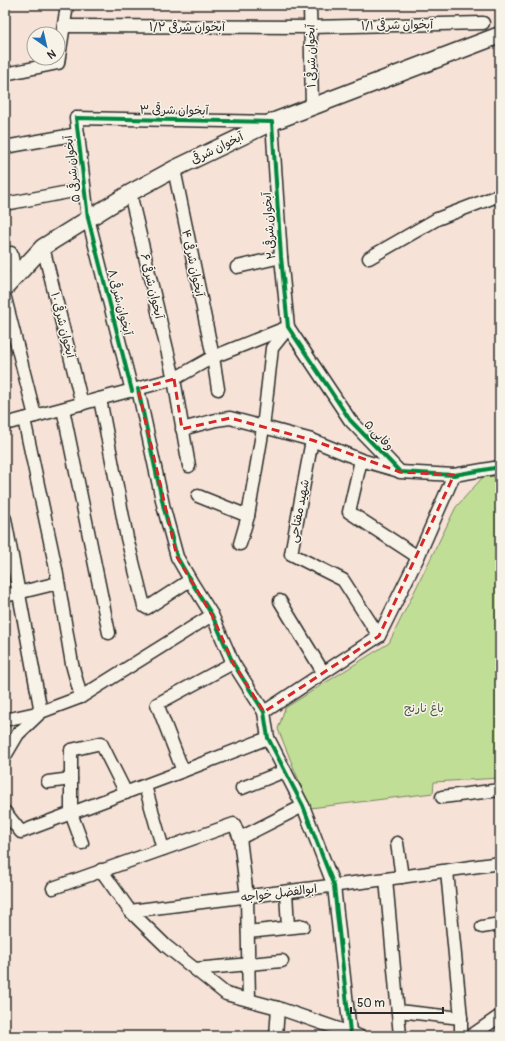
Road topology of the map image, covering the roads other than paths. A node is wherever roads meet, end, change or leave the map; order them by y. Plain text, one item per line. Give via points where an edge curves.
1 (66, 5) edge
2 (310, 5) edge
3 (483, 23) dead end
4 (64, 26) edge
5 (66, 26) edge
6 (310, 28) junction
7 (500, 35) edge
8 (44, 66) edge
9 (5, 74) edge
10 (312, 107) junction
11 (76, 118) joint
12 (272, 122) junction
13 (78, 134) junction
14 (5, 147) edge
15 (174, 169) junction
16 (84, 189) junction
17 (130, 193) junction
18 (500, 195) edge
19 (5, 204) edge
20 (88, 218) junction
21 (43, 247) junction
22 (11, 253) dead end
23 (281, 257) junction
24 (369, 258) dead end
25 (237, 267) dead end
26 (16, 277) junction
27 (5, 288) edge
28 (5, 298) edge
29 (288, 327) junction
30 (212, 357) junction
31 (174, 379) junction
32 (218, 389) dead end
33 (135, 390) junction
34 (100, 399) junction
35 (82, 404) junction
36 (63, 409) junction
37 (30, 418) junction
38 (5, 424) edge
39 (263, 428) junction
40 (182, 429) junction
41 (312, 440) junction
42 (361, 460) junction
43 (189, 466) dead end
44 (500, 467) edge
45 (400, 472) junction
46 (454, 475) junction
47 (198, 496) dead end
48 (248, 516) junction
49 (5, 519) edge
50 (240, 544) dead end
51 (418, 557) junction
52 (190, 580) junction
53 (58, 583) junction
54 (19, 593) junction
55 (5, 596) edge
56 (280, 601) dead end
57 (212, 615) junction
58 (109, 633) dead end
59 (379, 636) junction
60 (233, 663) junction
61 (323, 672) junction
62 (81, 697) junction
63 (41, 712) junction
64 (264, 712) junction
65 (5, 720) edge
66 (268, 738) junction
67 (5, 756) edge
68 (285, 770) junction
69 (183, 771) junction
70 (71, 779) junction
71 (48, 782) dead end
72 (144, 786) junction
73 (242, 788) dead end
74 (500, 790) edge
75 (126, 793) junction
76 (442, 797) dead end
77 (303, 806) junction
78 (5, 812) edge
79 (71, 813) junction
80 (240, 838) junction
81 (82, 843) dead end
82 (396, 843) dead end
83 (162, 849) junction
84 (500, 863) edge
85 (101, 870) junction
86 (447, 871) junction
87 (402, 877) junction
88 (386, 879) junction
89 (334, 886) junction
90 (53, 888) dead end
91 (286, 892) junction
92 (247, 897) junction
93 (130, 911) junction
94 (500, 924) edge
95 (303, 926) dead end
96 (288, 927) junction
97 (482, 927) dead end
98 (248, 932) junction
99 (282, 960) dead end
100 (249, 964) junction
101 (195, 969) junction
102 (250, 1000) junction
103 (278, 1008) junction
104 (398, 1011) junction
105 (500, 1016) edge
106 (461, 1018) junction
107 (355, 1034) edge
108 (276, 1036) edge
109 (400, 1036) edge
110 (461, 1036) edge
111 (471, 1036) edge

1 - 4 street
2 - 6 street, آبخوان شرقی ۱
3 - 6 street, آبخوان شرقی ۱/۱
5 - 6 street, آبخوان شرقی ۱/۲
6 - 10 street, آبخوان شرقی ۱
7 - 10 street, آبخوان شرقی
8 - 9 street
10 - 12 street, آبخوان شرقی
11 - 12 street, آبخوان شرقی ۳
11 - 13 street, آبخوان شرقی ۵
12 - 15 street, آبخوان شرقی
12 - 23 street, آبخوان شرقی ۲
13 - 14 street
13 - 16 street, آبخوان شرقی ۵
15 - 17 street, آبخوان شرقی
15 - 30 street, آبخوان شرقی ۴
16 - 19 street
16 - 20 street, آبخوان شرقی ۵
17 - 20 street, آبخوان شرقی
17 - 31 street, آبخوان شرقی ۶
18 - 24 street via 437,219
20 - 21 street, آبخوان شرقی
20 - 33 street, آبخوان شرقی ۸
21 - 26 street, آبخوان شرقی
21 - 35 street, آبخوان شرقی ۱۰
22 - 26 street
23 - 25 street
23 - 29 street, آبخوان شرقی ۲
26 - 27 street, آبخوان شرقی
28 - 37 street
29 - 30 street
29 - 39 street via 272,348
29 - 45 street, وفایی ۵ via 350,420
30 - 31 street
30 - 32 street, آبخوان شرقی ۴
31 - 33 street
31 - 40 street, آبخوان شرقی ۶
33 - 34 street
33 - 52 street, آبخوان شرقی ۸ via 177,557
34 - 35 street
34 - 52 street via 127,538 144,606 147,608
35 - 36 street
36 - 37 street
36 - 58 street
37 - 38 street
37 - 53 street
39 - 40 street via 230,418
39 - 41 street
39 - 48 street
40 - 43 street, آبخوان شرقی ۶
41 - 42 street
41 - 59 street, شهید مفتاحی via 291,554 343,580
42 - 45 street
42 - 51 street via 349,512
44 - 46 street
45 - 46 street
46 - 51 street
47 - 48 street
48 - 50 street
49 - 54 street
51 - 59 street
52 - 57 street, آبخوان شرقی ۸
53 - 54 street
53 - 62 street via 72,664
54 - 55 street
54 - 63 street
56 - 61 street
57 - 60 street, آبخوان شرقی ۸
57 - 62 street
59 - 61 street
60 - 64 street, آبخوان شرقی ۸
60 - 69 street via 156,704
61 - 64 street
62 - 63 street
63 - 65 street
63 - 67 street via 18,734
64 - 66 street
66 - 68 street
66 - 69 street
68 - 73 street
68 - 77 street
69 - 72 street
70 - 71 street
70 - 75 street via 71,750 102,743
70 - 79 street
72 - 75 street
72 - 83 street
74 - 76 street
75 - 79 street
77 - 80 street
77 - 89 street
78 - 79 street via 21,832
79 - 81 street
80 - 83 street via 234,824
80 - 92 street
82 - 87 street
83 - 85 street
84 - 86 street, ابوالفضل خواجه
85 - 90 street
85 - 93 street
86 - 87 street, ابوالفضل خواجه
86 - 106 street
87 - 88 street, ابوالفضل خواجه
88 - 89 street, ابوالفضل خواجه
88 - 104 street
89 - 91 street, ابوالفضل خواجه
89 - 107 street
91 - 92 street, ابوالفضل خواجه
91 - 96 street
92 - 93 street, ابوالفضل خواجه
92 - 98 street
93 - 101 street via 166,946
94 - 97 street
95 - 96 street
96 - 98 street
98 - 100 street
99 - 100 street
100 - 101 street
100 - 102 street
101 - 102 street via 226,994
102 - 103 street
103 - 107 street
103 - 108 street
104 - 106 street
104 - 109 street
105 - 111 street
106 - 110 street

